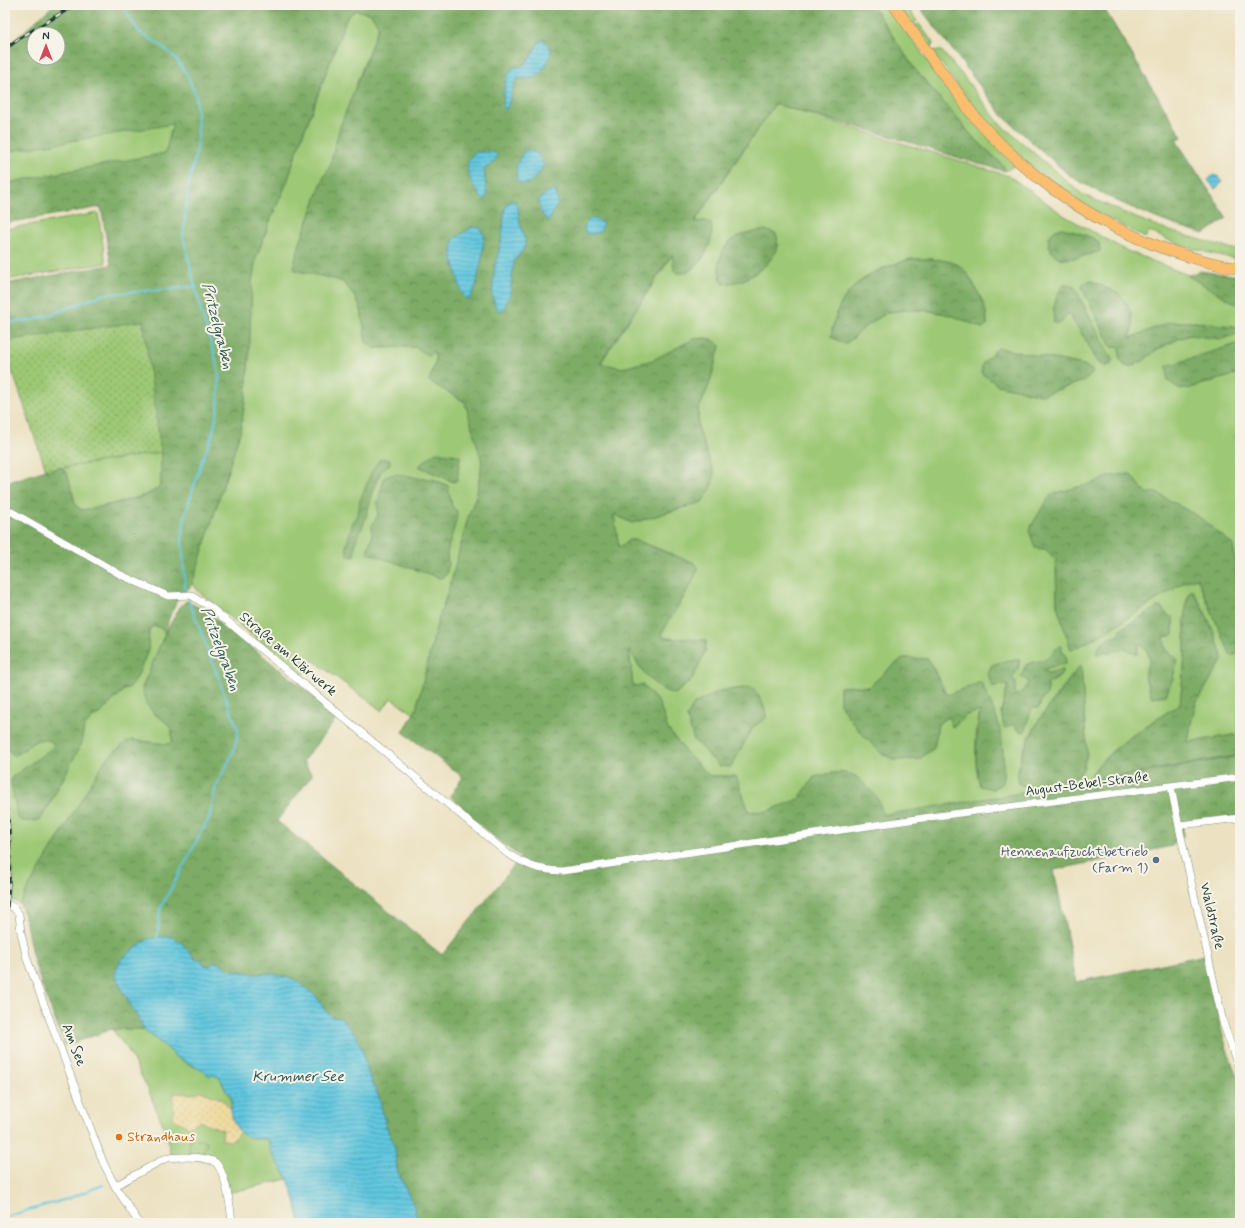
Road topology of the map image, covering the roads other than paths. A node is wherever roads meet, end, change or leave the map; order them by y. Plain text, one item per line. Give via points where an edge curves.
1 (894, 5) edge
2 (1240, 269) edge
3 (5, 508) edge
4 (1240, 777) edge
5 (1171, 786) junction
6 (937, 816) joint
7 (1240, 818) edge
8 (1180, 825) junction
9 (5, 902) edge
10 (1240, 1072) edge
11 (115, 1186) junction
12 (139, 1223) edge
13 (232, 1223) edge

1 - 2 main road via 914,36 979,121 1018,161 1064,197 1098,219 1140,240 1176,253
3 - 6 street, Straße am Klärwerk via 121,575 168,596 191,594 209,606 508,854 530,866 562,871
4 - 5 street, August-Bebel-Straße
5 - 6 street, August-Bebel-Straße
5 - 8 street, Waldstraße
7 - 8 street
8 - 10 street, Waldstraße via 1222,1022
9 - 11 street, Am See via 19,914 27,959 103,1162
11 - 12 street, Am See
11 - 13 street via 164,1159 197,1158 214,1161 222,1172 231,1207

